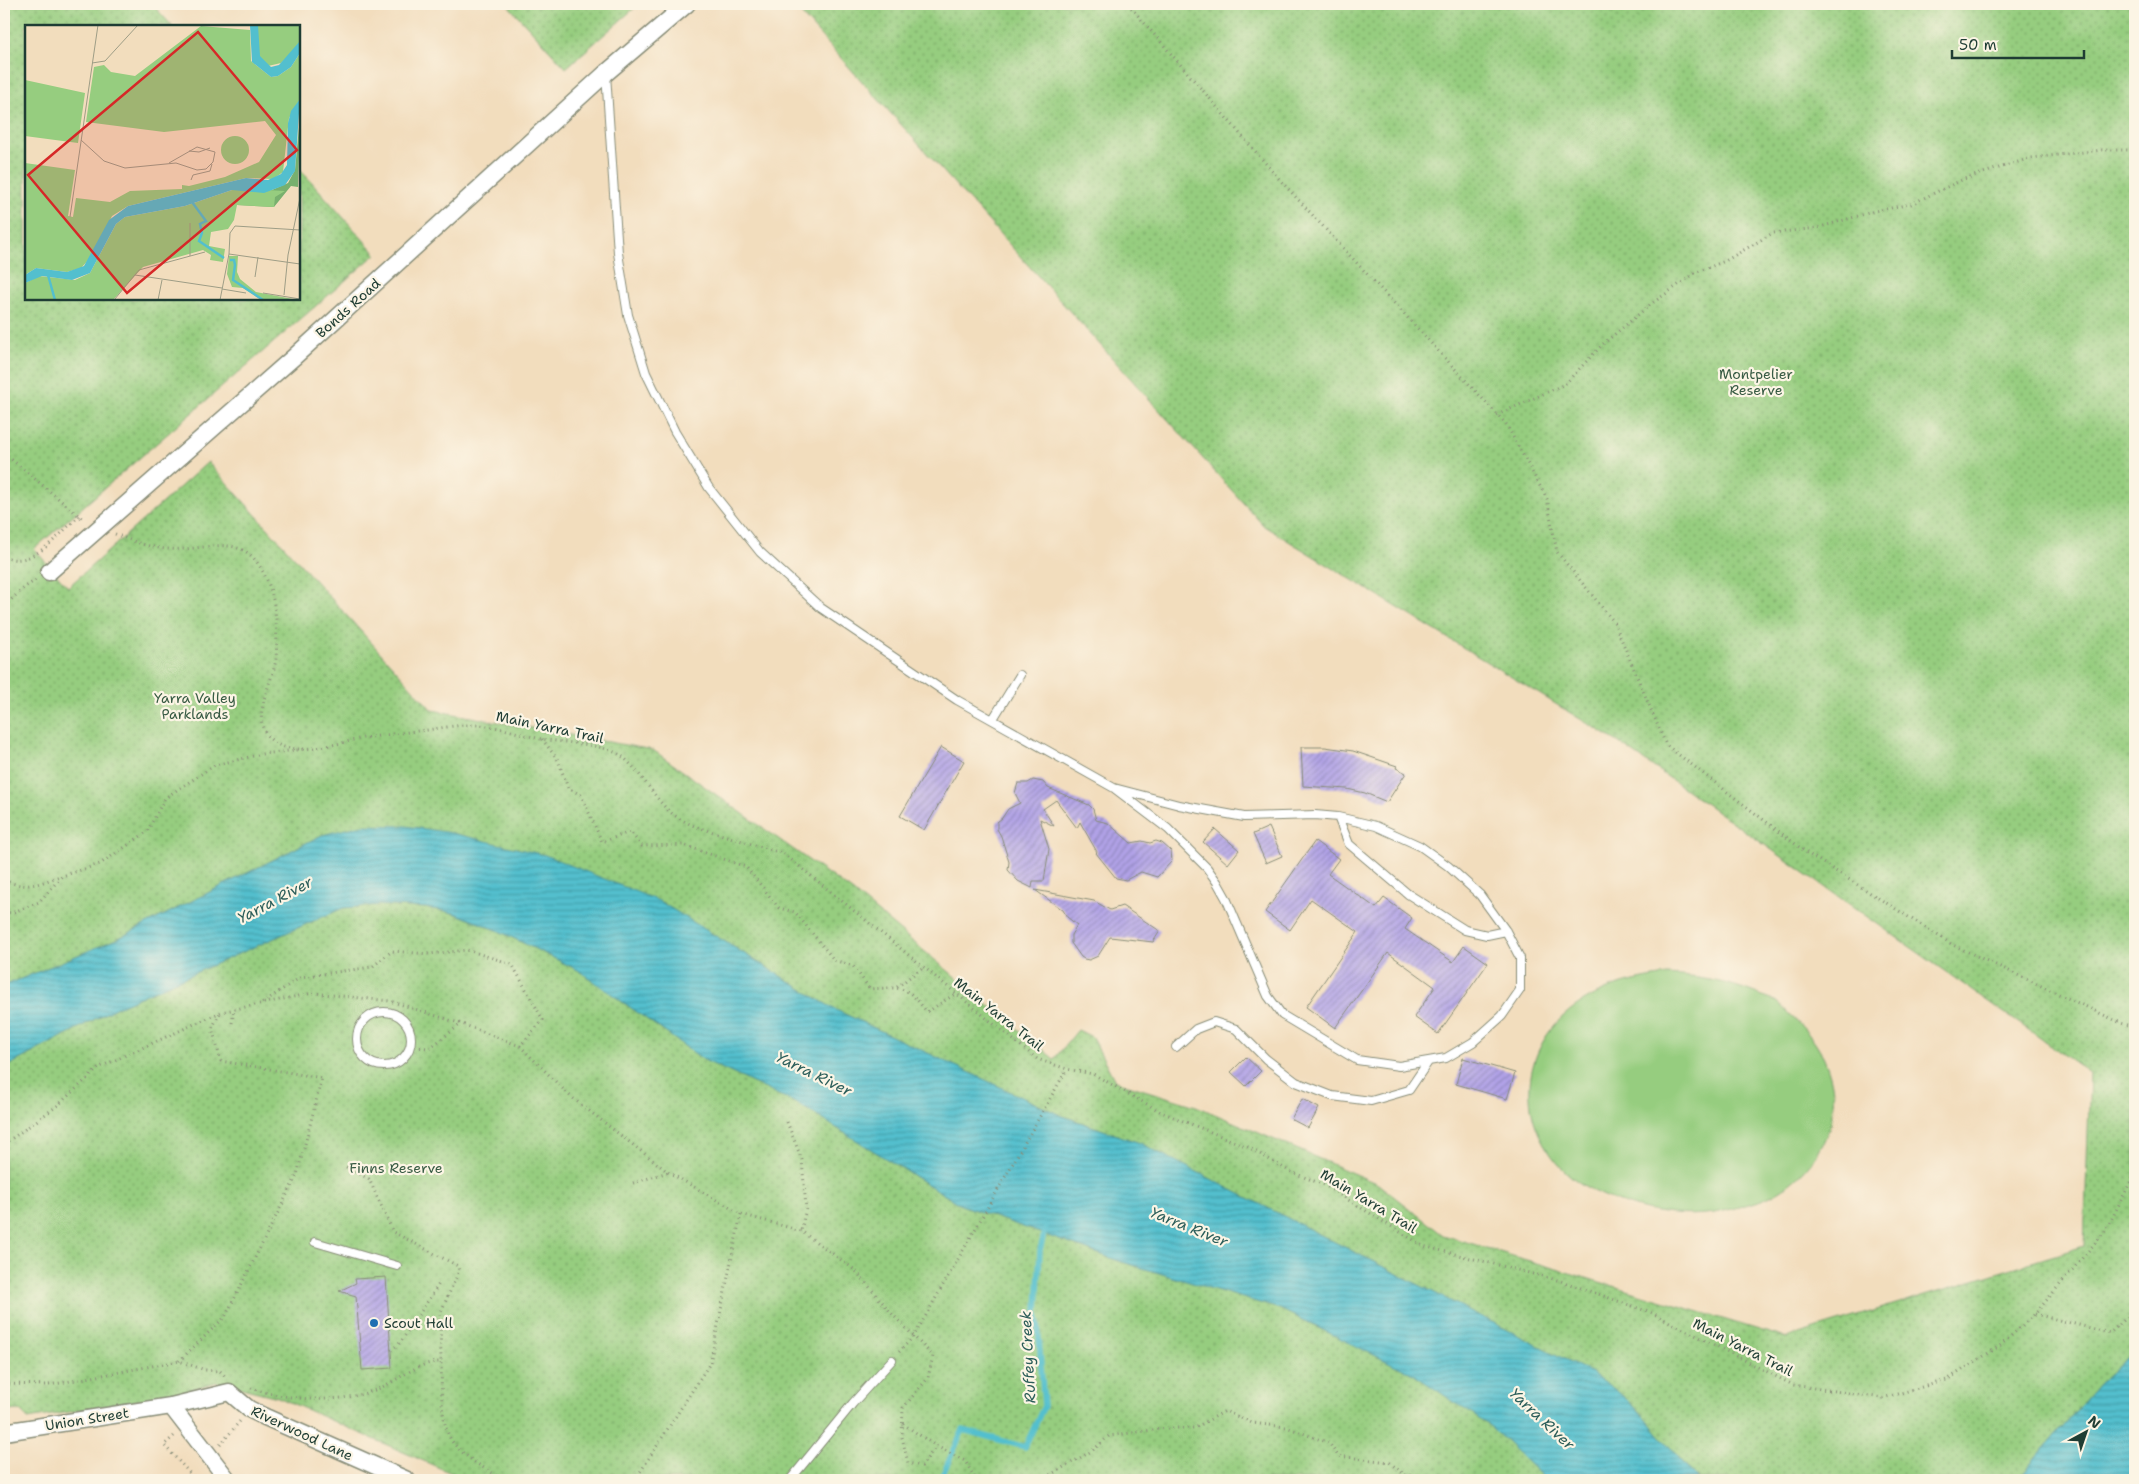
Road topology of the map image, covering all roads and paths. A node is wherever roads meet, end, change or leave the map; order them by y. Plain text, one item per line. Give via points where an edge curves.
1 (687, 4) edge
2 (1128, 4) edge
3 (606, 73) junction
4 (2135, 150) edge
5 (1497, 415) junction
6 (4, 453) edge
7 (79, 516) junction
8 (94, 531) junction
9 (4, 556) edge
10 (49, 572) joint
11 (4, 606) edge
12 (1020, 675) dead end
13 (993, 719) junction
14 (542, 739) junction
15 (318, 748) junction
16 (1114, 788) junction
17 (1338, 817) junction
18 (62, 876) junction
19 (4, 880) edge
20 (4, 912) edge
21 (1506, 931) junction
22 (922, 968) junction
23 (897, 988) junction
24 (955, 994) junction
25 (260, 1004) junction
26 (235, 1009) junction
27 (221, 1012) junction
28 (232, 1023) dead end
29 (462, 1024) junction
30 (2135, 1027) edge
31 (520, 1046) junction
32 (410, 1047) junction
33 (1176, 1047) dead end
34 (1428, 1062) junction
35 (1067, 1069) junction
36 (787, 1122) dead end
37 (4, 1144) edge
38 (346, 1167) dead end
39 (668, 1172) junction
40 (2135, 1173) edge
41 (633, 1183) dead end
42 (741, 1214) junction
43 (801, 1231) junction
44 (315, 1242) dead end
45 (397, 1266) dead end
46 (438, 1284) dead end
47 (2135, 1310) edge
48 (2035, 1314) junction
49 (914, 1336) junction
50 (391, 1350) dead end
51 (892, 1360) joint
52 (441, 1362) junction
53 (4, 1384) edge
54 (261, 1391) dead end
55 (275, 1394) dead end
56 (170, 1406) junction
57 (249, 1409) junction
58 (902, 1424) junction
59 (186, 1426) junction
60 (4, 1432) edge
61 (936, 1446) junction
62 (207, 1454) junction
63 (196, 1480) edge
64 (228, 1480) edge
65 (406, 1480) edge
66 (504, 1480) edge
67 (635, 1480) edge
68 (790, 1480) edge
69 (976, 1480) edge
70 (1041, 1480) edge
71 (1436, 1480) edge

1 - 3 street, Bonds Road
2 - 5 path via 1280,180
3 - 8 street, Bonds Road via 294,357
3 - 13 lane via 618,253 628,315 646,374 675,432 709,488 760,552 821,608 957,700
4 - 5 path via 2102,150 2031,158 1964,179 1911,204 1817,228 1773,233 1725,261 1697,272 1651,304 1603,344 1565,384
5 - 30 path via 1506,424 1547,499 1557,552 1614,622 1666,745 1808,853 1953,945
6 - 7 path
7 - 8 path
7 - 9 path via 33,557 12,560
8 - 10 street, Bonds Road
8 - 15 path, Main Yarra Trail via 166,549 243,548 254,558 263,571 270,592 277,628 275,662 261,718 264,730 274,742 288,747
10 - 11 path via 24,587
12 - 13 lane
13 - 16 lane
14 - 15 path, Main Yarra Trail via 487,726 460,726 362,738
14 - 22 path, Main Yarra Trail via 606,750 621,756 665,807 681,820 784,854
14 - 23 path via 558,760 568,788 580,795 602,842 630,832 642,846 684,845 746,867 779,908 795,912 834,960 853,966 870,989
15 - 18 path via 262,754 215,765 165,798 147,832 100,864
16 - 17 lane via 1244,817
16 - 34 lane via 1168,829 1207,868 1226,898 1268,996 1282,1015 1357,1060 1400,1066
17 - 21 lane via 1376,826 1435,856 1480,895
17 - 21 lane via 1349,844 1377,870 1422,903 1466,930 1487,935
18 - 19 path via 33,885 18,886
18 - 20 path via 39,902 11,913
21 - 34 lane via 1520,958 1520,990 1502,1016 1473,1042 1446,1058
22 - 23 path
22 - 24 path, Main Yarra Trail
23 - 24 path via 912,993 927,1012
24 - 35 path, Main Yarra Trail via 1037,1059
25 - 26 path
25 - 29 path via 313,993 390,1001
25 - 31 path via 301,977 372,967 392,952 430,954 467,950 512,964 517,972 543,1020
26 - 27 path
26 - 28 path
27 - 37 path via 100,1067 57,1106
27 - 53 path via 212,1028 221,1061 322,1078 297,1176 225,1317 179,1362 49,1385
29 - 31 path
29 - 32 path via 430,1048
31 - 39 path via 570,1096
32 - 32 lane via 397,1063 376,1066 360,1052 358,1032 371,1016 392,1013 408,1026
33 - 34 lane via 1196,1029 1214,1022 1236,1029 1266,1059 1296,1082 1332,1096 1371,1101 1408,1090
35 - 48 path, Main Yarra Trail via 1094,1074 1161,1112 1248,1147 1289,1171 1324,1185 1423,1246 1562,1281 1652,1313 1793,1385 1884,1398 1947,1380 2001,1345
35 - 49 path
36 - 43 path via 802,1160 806,1208
38 - 52 path via 369,1179 393,1232 458,1266 459,1271 440,1314
39 - 41 path
39 - 42 path
40 - 48 path, Main Yarra Trail via 2106,1230
42 - 43 path
42 - 67 path via 710,1363
43 - 49 path via 855,1270
44 - 45 lane
46 - 50 path via 400,1343
47 - 48 path via 2110,1333
49 - 51 path
49 - 58 path via 932,1356 928,1378 903,1408
51 - 68 lane
52 - 55 path via 426,1364 366,1394 339,1398
52 - 66 path via 444,1419 449,1436 462,1451
54 - 57 path
56 - 57 street, Riverwood Lane via 229,1392
56 - 59 street
56 - 60 street, Union Street
57 - 62 path via 230,1435
57 - 65 street, Riverwood Lane
58 - 61 path
58 - 61 path via 908,1463 922,1466
59 - 62 street
59 - 63 path via 164,1445
61 - 69 path via 966,1461
62 - 64 street
70 - 71 path via 1092,1451 1109,1436 1167,1428 1195,1428 1225,1411 1252,1423 1286,1427 1329,1443 1338,1456 1389,1462 1405,1475

